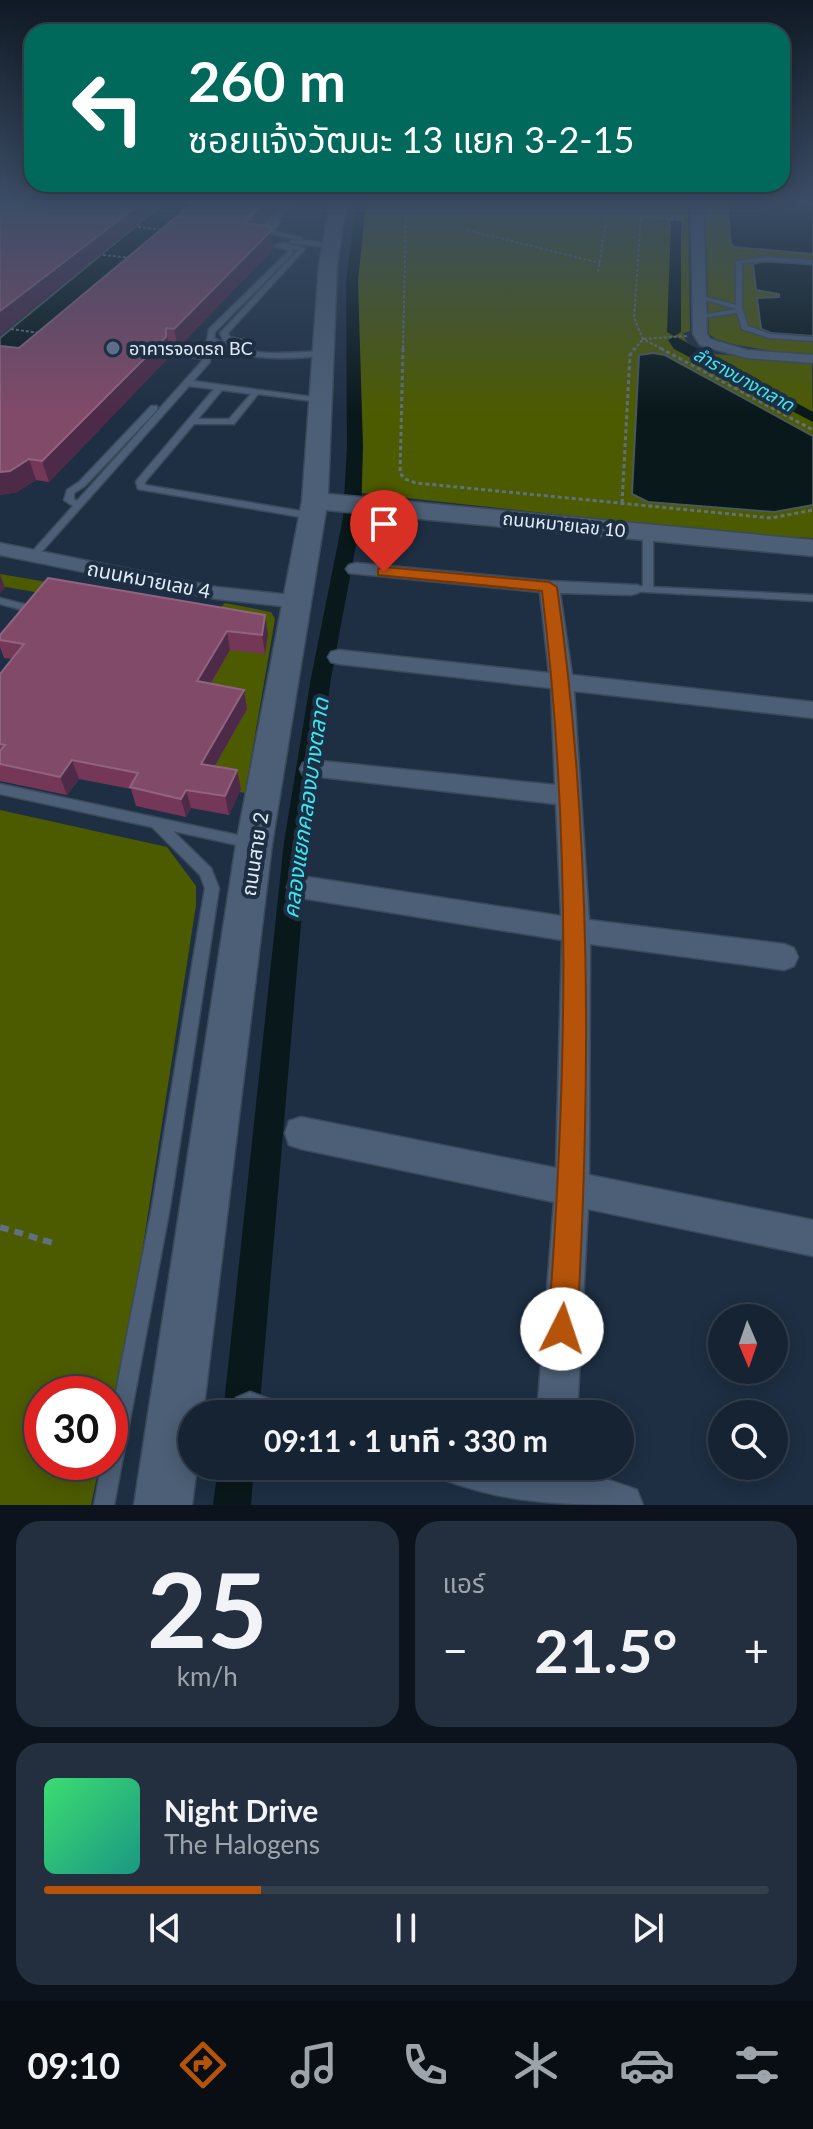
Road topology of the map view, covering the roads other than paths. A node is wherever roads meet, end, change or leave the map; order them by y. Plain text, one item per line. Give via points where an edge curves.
1 (270, 273) edge
2 (279, 273) edge
3 (328, 273) edge
4 (698, 273) edge
5 (739, 273) edge
6 (699, 297) junction
7 (739, 310) junction
8 (700, 316) junction
9 (227, 339) junction
10 (813, 339) edge
11 (216, 344) junction
12 (323, 353) junction
13 (813, 359) edge
14 (187, 383) junction
15 (221, 386) junction
16 (257, 391) junction
17 (320, 400) junction
18 (192, 421) junction
19 (77, 504) junction
20 (314, 509) junction
21 (648, 533) junction
22 (813, 548) edge
23 (0, 549) edge
24 (34, 555) junction
25 (356, 569) dead end
26 (549, 587) junction
27 (640, 589) junction
28 (813, 598) edge
29 (0, 601) edge
30 (299, 602) junction
31 (17, 628) edge
32 (339, 657) dead end
33 (562, 684) junction
34 (813, 710) edge
35 (312, 769) dead end
36 (0, 789) edge
37 (566, 796) junction
38 (155, 822) junction
39 (254, 844) junction
40 (301, 887) dead end
41 (576, 930) junction
42 (784, 957) dead end
43 (301, 1133) dead end
44 (572, 1189) junction
45 (813, 1238) edge
46 (558, 1400) edge
47 (521, 1480) edge
48 (552, 1487) edge
49 (104, 1505) edge
50 (163, 1505) edge
51 (622, 1505) edge

1 - 11 lane via 212,331 210,339
2 - 9 lane via 226,330
3 - 12 street, ถนนสาย 2
4 - 6 street
5 - 7 lane
6 - 7 lane
6 - 8 street
7 - 8 lane
7 - 10 lane via 745,327 754,332
8 - 13 street via 701,336 715,348
9 - 11 lane
9 - 12 lane
11 - 12 lane via 292,356
12 - 17 street, ถนนสาย 2
14 - 15 lane
14 - 19 lane
14 - 19 lane via 207,358 171,355 193,361 193,366 70,492 69,500
15 - 16 lane
15 - 18 lane
16 - 17 lane
16 - 18 lane via 231,422
17 - 20 street, ถนนสาย 2
18 - 20 lane via 141,487
19 - 24 lane
20 - 21 street, ถนนหมายเลข 10 via 358,504
20 - 30 street, ถนนสาย 2
21 - 22 street, ถนนหมายเลข 10
21 - 27 lane
23 - 24 street, ถนนหมายเลข 4
24 - 30 street, ถนนหมายเลข 4 via 217,593
25 - 26 street
26 - 27 street
26 - 33 street
27 - 28 lane
29 - 31 lane via 23,607 26,612
30 - 39 street, ถนนสาย 2
32 - 33 street
33 - 34 street
33 - 37 street
35 - 37 street
36 - 38 lane
37 - 41 street
38 - 39 lane
38 - 49 lane via 206,872 212,888 161,1207
39 - 50 street, ถนนสาย 2
40 - 41 street
41 - 42 street
41 - 44 street
43 - 44 street
44 - 45 street
44 - 46 street
47 - 48 street
48 - 51 street

